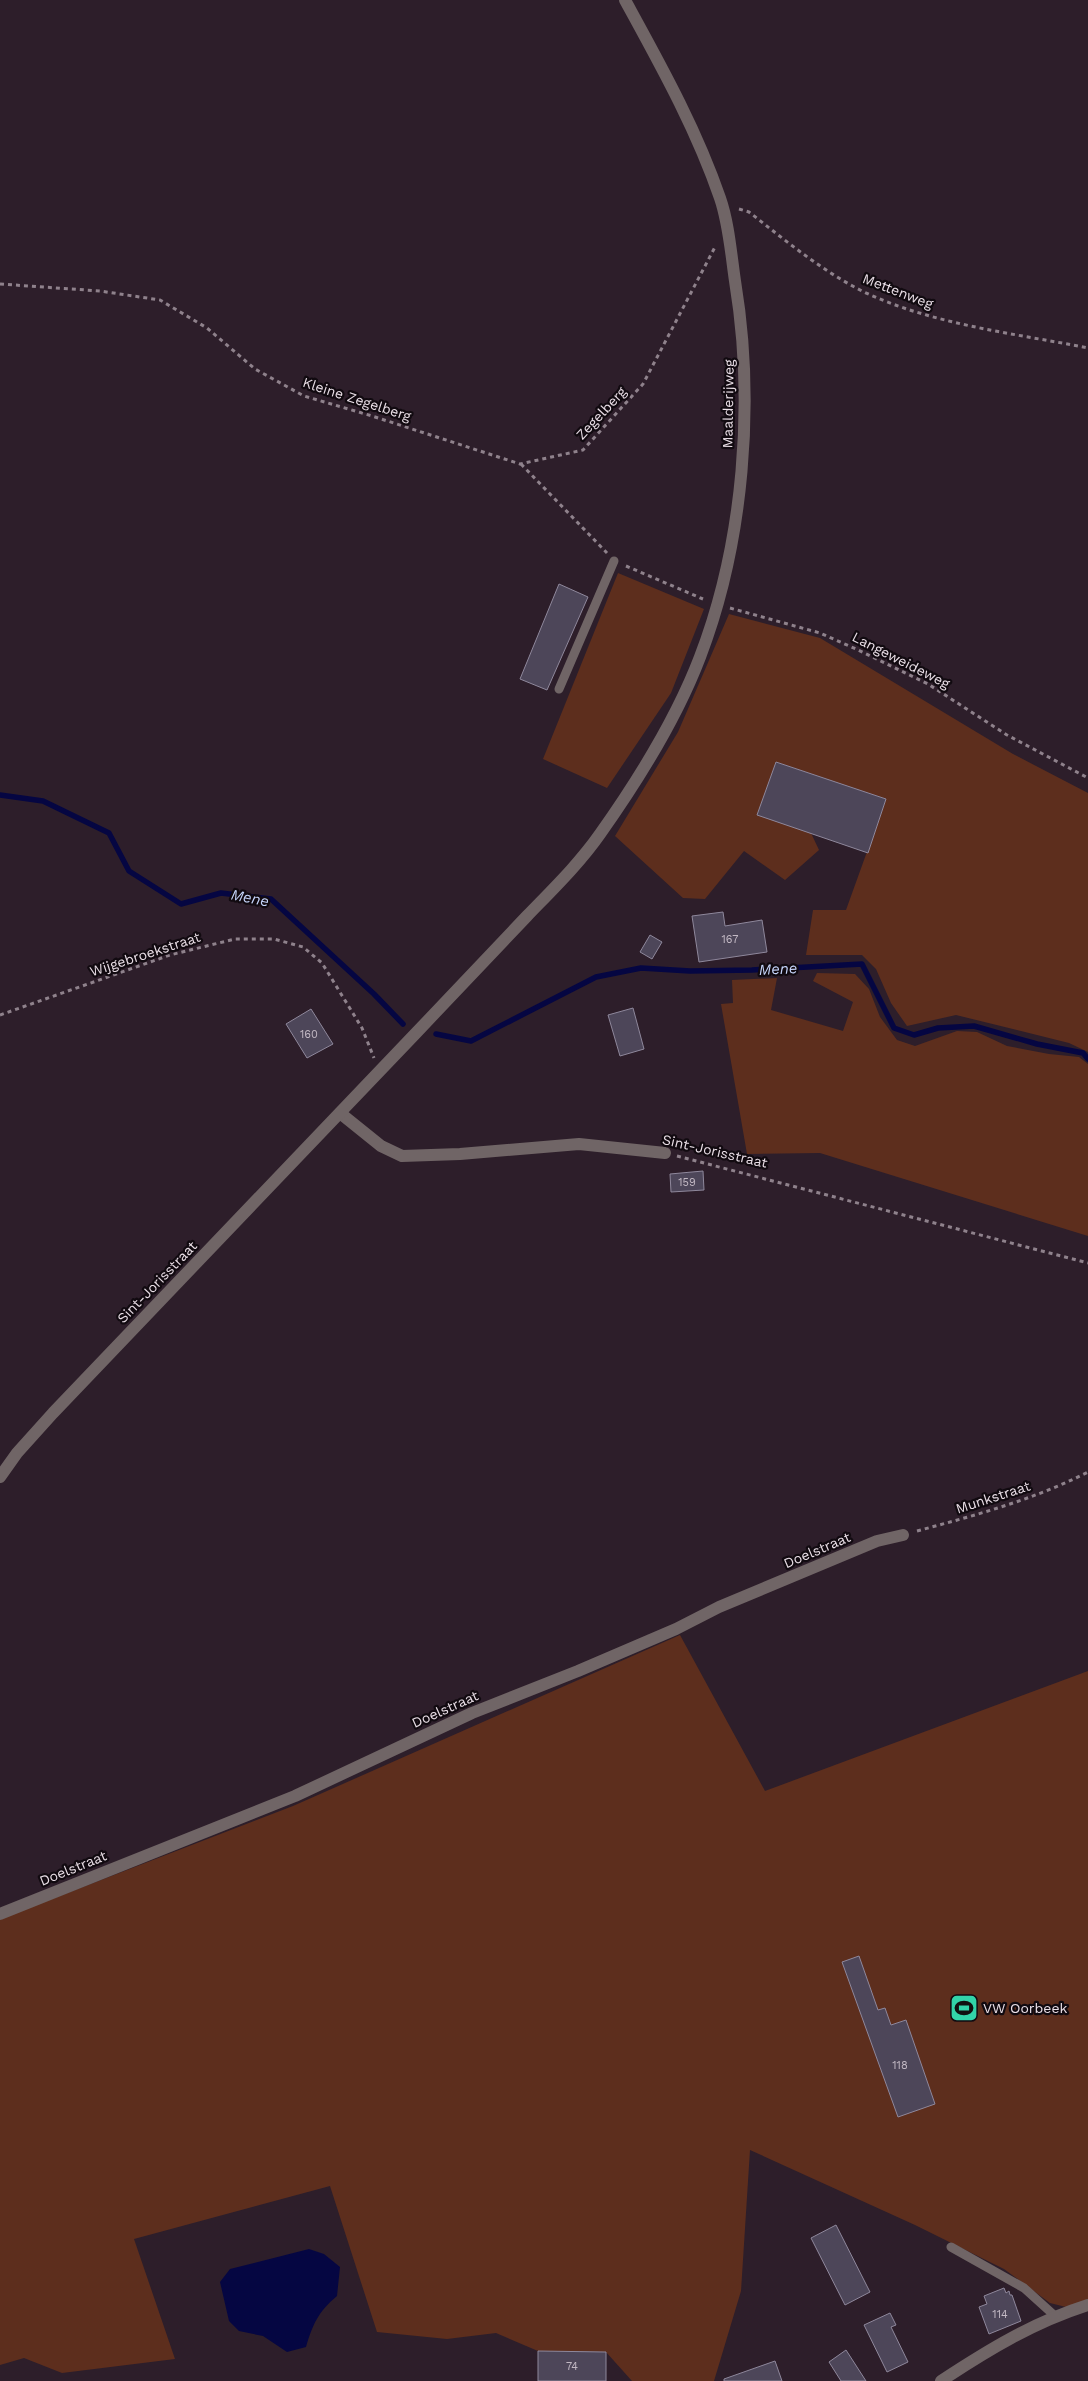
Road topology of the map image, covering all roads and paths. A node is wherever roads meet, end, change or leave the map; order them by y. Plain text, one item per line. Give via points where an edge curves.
1 (624, 0) edge
2 (722, 202) junction
3 (726, 225) junction
4 (0, 284) edge
5 (1088, 348) edge
6 (520, 464) junction
7 (614, 561) junction
8 (717, 605) junction
9 (559, 689) dead end
10 (1088, 778) edge
11 (618, 807) joint
12 (0, 1015) edge
13 (380, 1072) junction
14 (340, 1113) junction
15 (664, 1153) joint
16 (1088, 1263) edge
17 (1088, 1472) edge
18 (0, 1477) edge
19 (903, 1535) joint
20 (0, 1914) edge
21 (950, 2248) dead end
22 (1088, 2305) edge
23 (1055, 2316) junction
24 (941, 2381) edge

1 - 2 street, Maalderijweg via 667,77
2 - 3 street, Maalderijweg
2 - 5 path, Mettenweg via 749,212 837,277 888,302 947,321
3 - 6 path, Zegelberg via 643,384 583,450
3 - 8 street, Maalderijweg via 741,318 744,415 740,480
4 - 6 path, Kleine Zegelberg via 100,291 160,300 207,328 255,369 304,396
6 - 7 path
7 - 8 path
7 - 9 lane
8 - 10 path, Langeweideweg via 820,633 856,649 928,684 1007,735
8 - 11 street, Maalderijweg via 699,659 674,712
11 - 13 street, Sint-Jorisstraat via 598,838 564,877
12 - 13 path, Wijgebroekstraat via 170,955 235,939 274,939 302,948 322,963 362,1028
13 - 14 street, Sint-Jorisstraat
14 - 15 street, Sint-Jorisstraat via 381,1146 402,1156 579,1144
14 - 18 street, Sint-Jorisstraat via 53,1412
15 - 16 path, Sint-Jorisstraat
17 - 19 path, Munkstraat via 992,1511
19 - 20 street, Doelstraat via 877,1541 718,1607 676,1629 472,1713 295,1796
21 - 23 lane via 1024,2288
22 - 23 street
23 - 24 street via 998,2344

